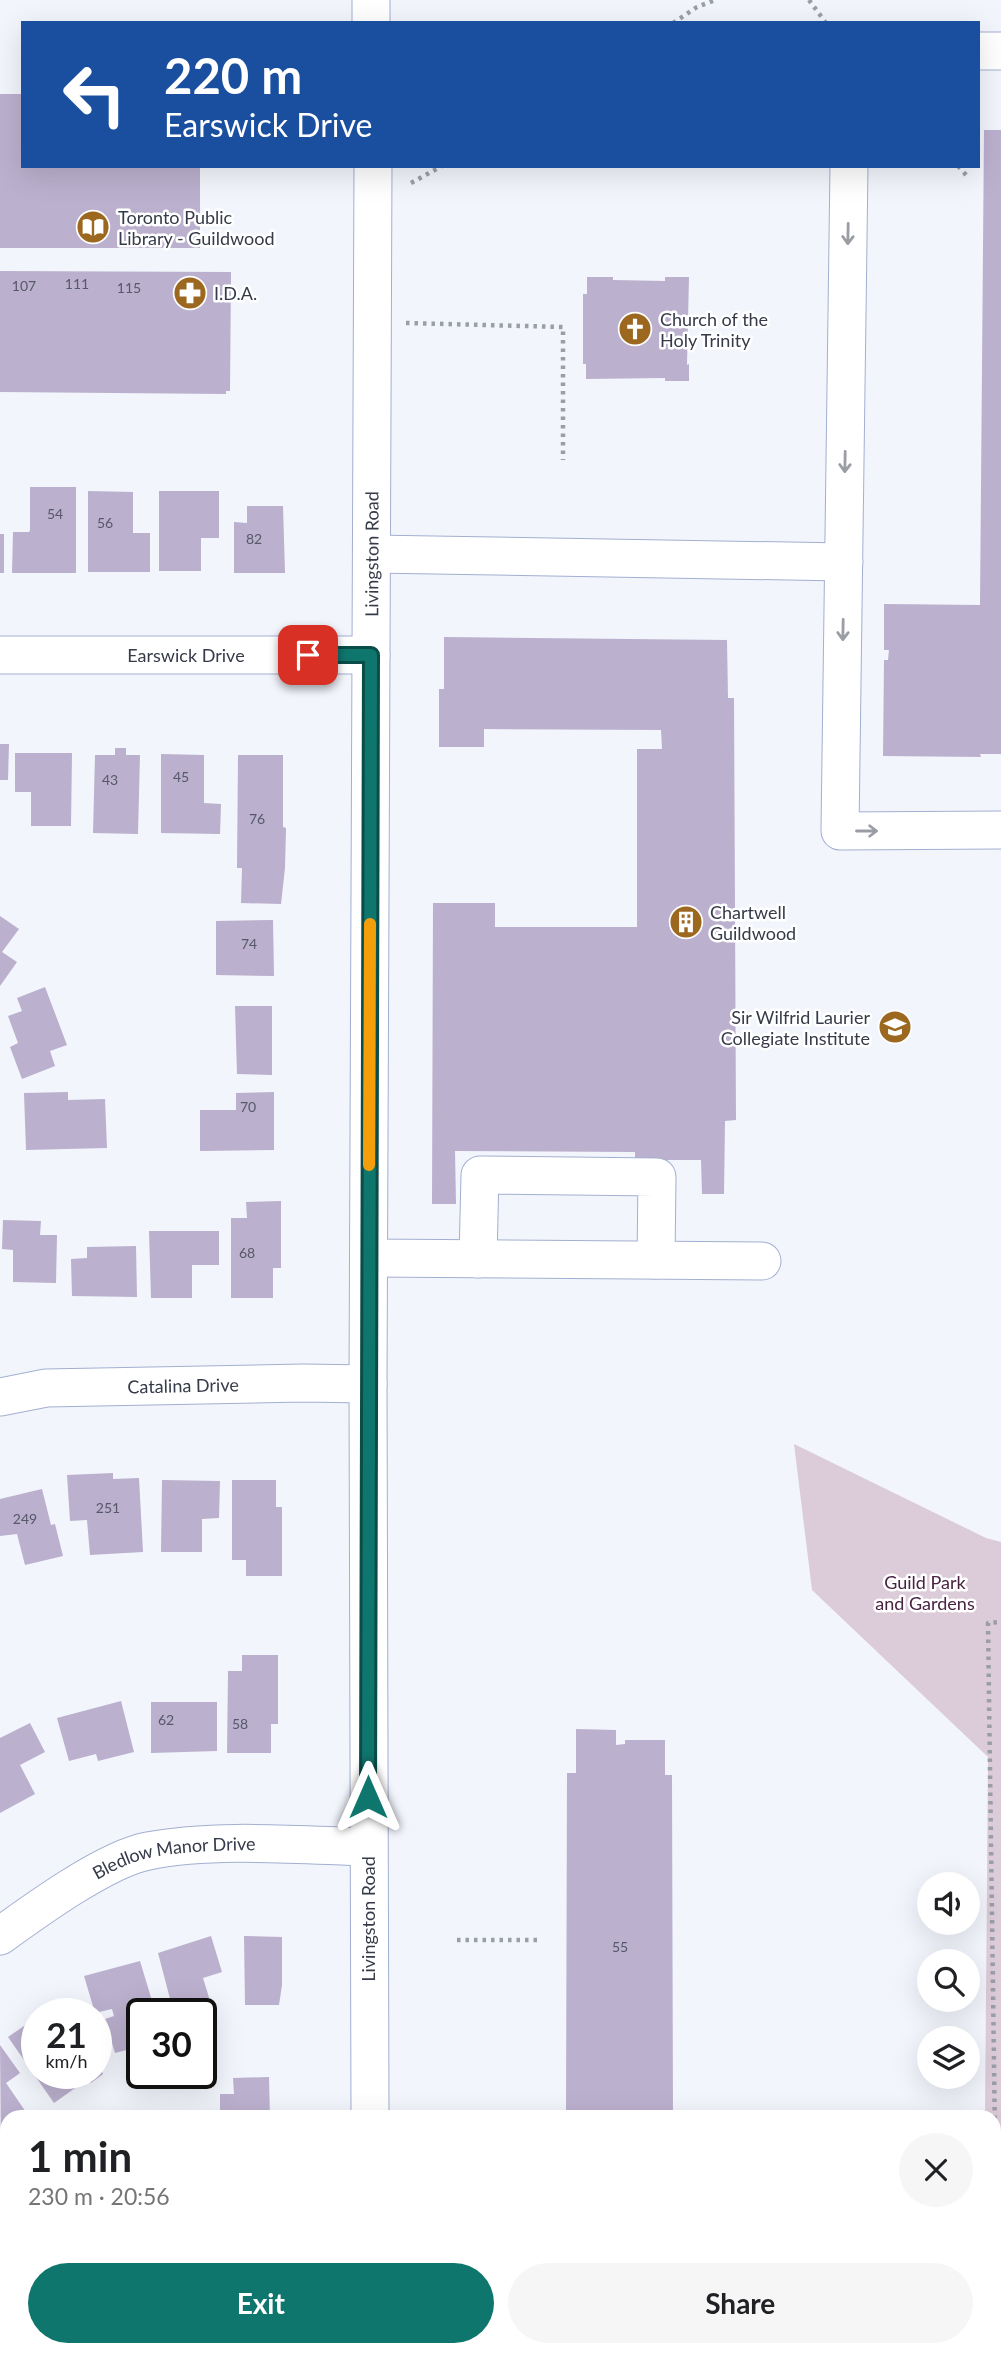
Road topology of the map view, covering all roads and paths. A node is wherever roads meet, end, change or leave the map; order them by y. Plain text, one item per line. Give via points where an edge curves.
1 (371, 0) edge
2 (715, 0) edge
3 (809, 0) edge
4 (371, 21) edge
5 (676, 21) edge
6 (825, 21) edge
7 (980, 51) edge
8 (1001, 51) edge
9 (373, 168) edge
10 (438, 168) edge
11 (849, 168) edge
12 (960, 168) edge
13 (967, 176) dead end
14 (411, 183) dead end
15 (373, 321) junction
16 (564, 460) dead end
17 (372, 554) junction
18 (844, 562) junction
19 (0, 655) edge
20 (371, 655) junction
21 (1001, 830) edge
22 (369, 1258) junction
23 (478, 1259) junction
24 (656, 1260) junction
25 (762, 1261) dead end
26 (368, 1384) junction
27 (0, 1397) edge
28 (1001, 1622) edge
29 (368, 1847) junction
30 (0, 1936) edge
31 (457, 1940) dead end
32 (542, 1940) dead end
33 (370, 2110) edge
34 (995, 2110) edge

1 - 4 street
2 - 5 path
3 - 6 path
7 - 8 street
9 - 15 street, Livingston Road
10 - 14 path
11 -> 18 street
12 - 13 path
15 - 16 path via 563,327
15 - 17 street, Livingston Road
17 - 18 street
17 - 20 street, Livingston Road
18 -> 21 street via 840,831
19 - 20 street, Earswick Drive
20 - 22 street, Livingston Road
22 - 23 street
22 - 26 street, Livingston Road
23 - 24 street
23 - 24 street via 480,1175 657,1177
24 - 25 street
26 - 27 street, Catalina Drive via 46,1388
26 - 29 street, Livingston Road
28 - 34 path via 988,1623
29 - 30 street, Bledlow Manor Drive via 242,1844 146,1851 108,1866
29 - 33 street, Livingston Road
31 - 32 path

